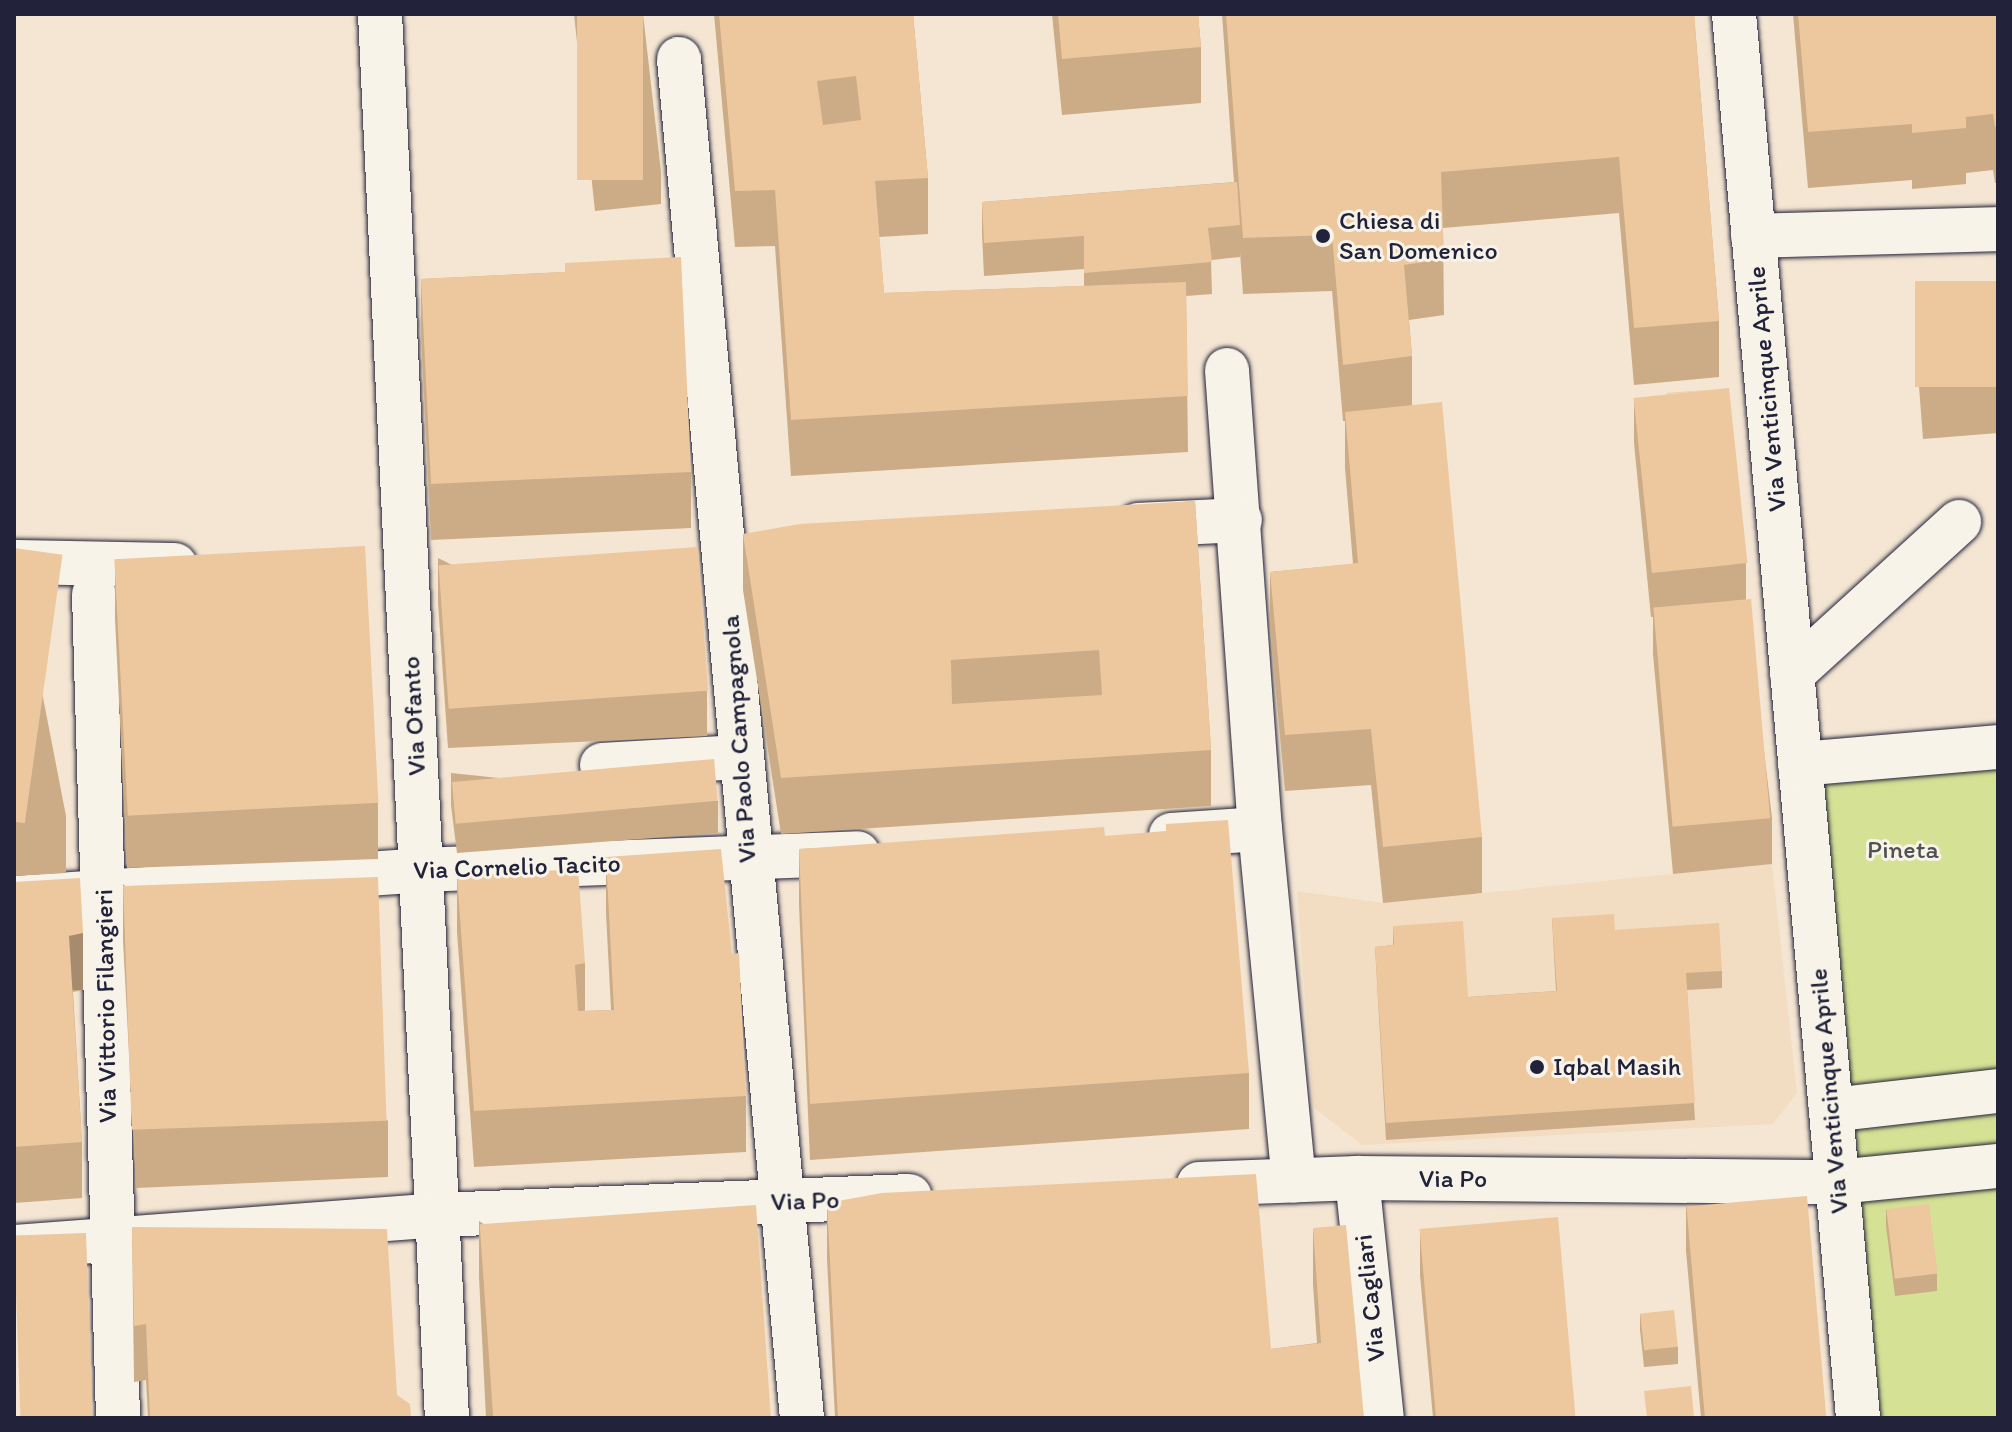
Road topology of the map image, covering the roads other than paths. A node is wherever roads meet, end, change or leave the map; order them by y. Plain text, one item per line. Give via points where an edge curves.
1 (380, 14) edge
2 (1734, 14) edge
3 (679, 59) dead end
4 (1998, 229) edge
5 (1753, 236) junction
6 (1227, 370) dead end
7 (1240, 520) junction
8 (1959, 522) dead end
9 (1099, 527) edge
10 (771, 544) edge
11 (724, 547) junction
12 (677, 550) edge
13 (14, 562) edge
14 (218, 566) edge
15 (455, 566) edge
16 (360, 568) edge
17 (407, 569) junction
18 (94, 594) dead end
19 (1792, 674) junction
20 (1998, 747) edge
21 (740, 757) junction
22 (1800, 764) junction
23 (555, 768) edge
24 (463, 774) edge
25 (416, 777) junction
26 (1260, 829) junction
27 (1136, 837) edge
28 (903, 850) edge
29 (748, 859) junction
30 (422, 870) junction
31 (104, 892) junction
32 (14, 898) edge
33 (1998, 1091) edge
34 (1831, 1110) junction
35 (1998, 1166) edge
36 (1357, 1178) junction
37 (1294, 1180) junction
38 (1837, 1182) junction
39 (1151, 1186) edge
40 (944, 1195) edge
41 (785, 1201) junction
42 (438, 1215) junction
43 (111, 1241) junction
44 (14, 1247) edge
45 (118, 1418) edge
46 (447, 1418) edge
47 (802, 1418) edge
48 (1382, 1418) edge
49 (1858, 1418) edge

1 - 17 street, Via Ofanto
2 - 5 street, Via Venticinque Aprile
3 - 11 street, Via Paolo Campagnola
4 - 5 street
5 - 19 street, Via Venticinque Aprile
6 - 7 street
7 - 9 street
7 - 26 street
8 - 19 street
10 - 11 street
11 - 12 street
11 - 21 street, Via Paolo Campagnola
13 - 14 street
15 - 17 street
16 - 17 street
17 - 25 street, Via Ofanto
18 - 31 street, Via Vittorio Filangieri
19 - 22 street, Via Venticinque Aprile
20 - 22 street
21 - 23 street
21 - 29 street, Via Paolo Campagnola
22 - 34 street, Via Venticinque Aprile
24 - 25 street
25 - 30 street, Via Ofanto
26 - 27 street
26 - 37 street
28 - 29 street, Via Cornelio Tacito
29 - 30 street, Via Cornelio Tacito
29 - 41 street, Via Paolo Campagnola
30 - 31 street, Via Cornelio Tacito
30 - 42 street, Via Ofanto
31 - 32 street, Via Cornelio Tacito
31 - 43 street, Via Vittorio Filangieri
33 - 34 street
34 - 38 street, Via Venticinque Aprile
35 - 38 street, Via Po
36 - 37 street, Via Po
36 - 38 street, Via Po
36 - 48 street, Via Cagliari
37 - 39 street, Via Po
38 - 49 street, Via Venticinque Aprile
40 - 41 street, Via Po
41 - 42 street, Via Po
41 - 47 street, Via Paolo Campagnola
42 - 43 street, Via Po
42 - 46 street, Via Ofanto
43 - 44 street, Via Po
43 - 45 street, Via Vittorio Filangieri

